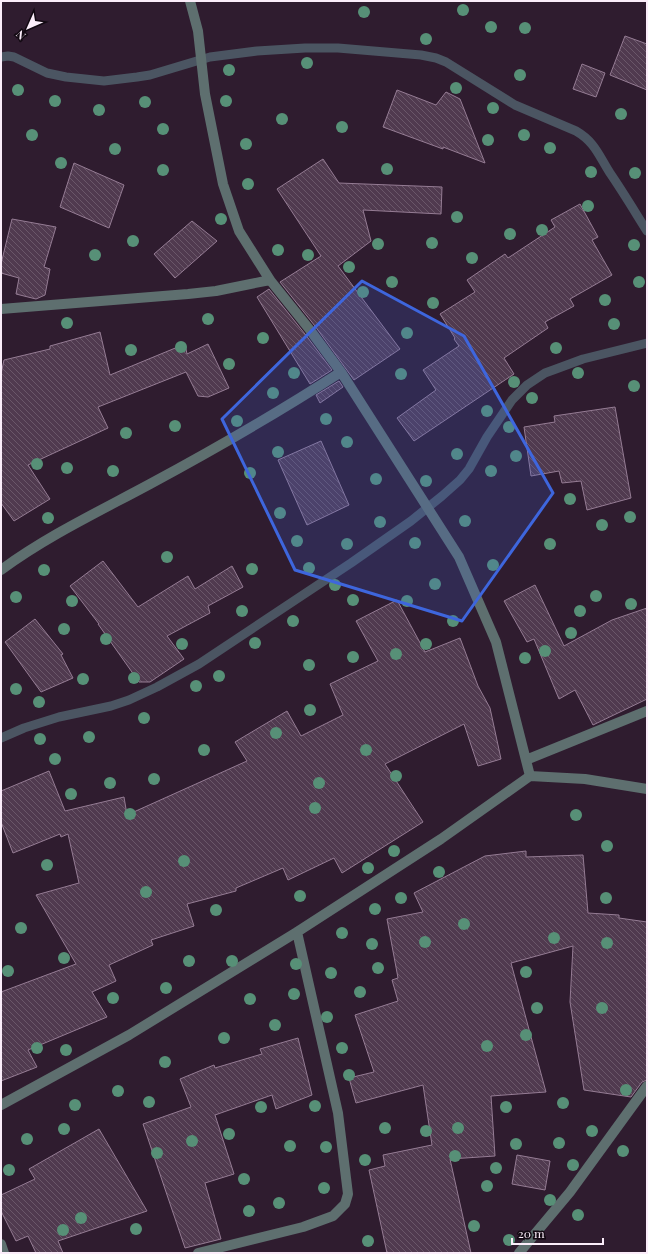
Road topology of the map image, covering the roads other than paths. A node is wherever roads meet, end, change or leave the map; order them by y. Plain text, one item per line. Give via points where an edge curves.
1 (190, 1) edge
2 (270, 280) junction
3 (2, 308) edge
4 (341, 372) junction
5 (1, 570) edge
6 (647, 711) edge
7 (526, 760) junction
8 (530, 776) junction
9 (647, 789) edge
10 (297, 932) junction
11 (647, 1086) edge
12 (1, 1105) edge
13 (1, 1244) edge
14 (4, 1253) edge
15 (198, 1253) edge
16 (519, 1253) edge

1 - 2 street via 198,31 205,94 223,184 240,232
2 - 3 street via 188,294
2 - 4 street
4 - 5 street via 302,397 24,554
4 - 7 street via 460,557 496,642
6 - 7 street
7 - 8 street
8 - 9 street via 585,780
8 - 10 street via 441,839
10 - 12 street via 129,1035
10 - 15 street via 338,1113 348,1194 345,1204 333,1216 303,1227
11 - 16 street via 570,1192
13 - 14 street

